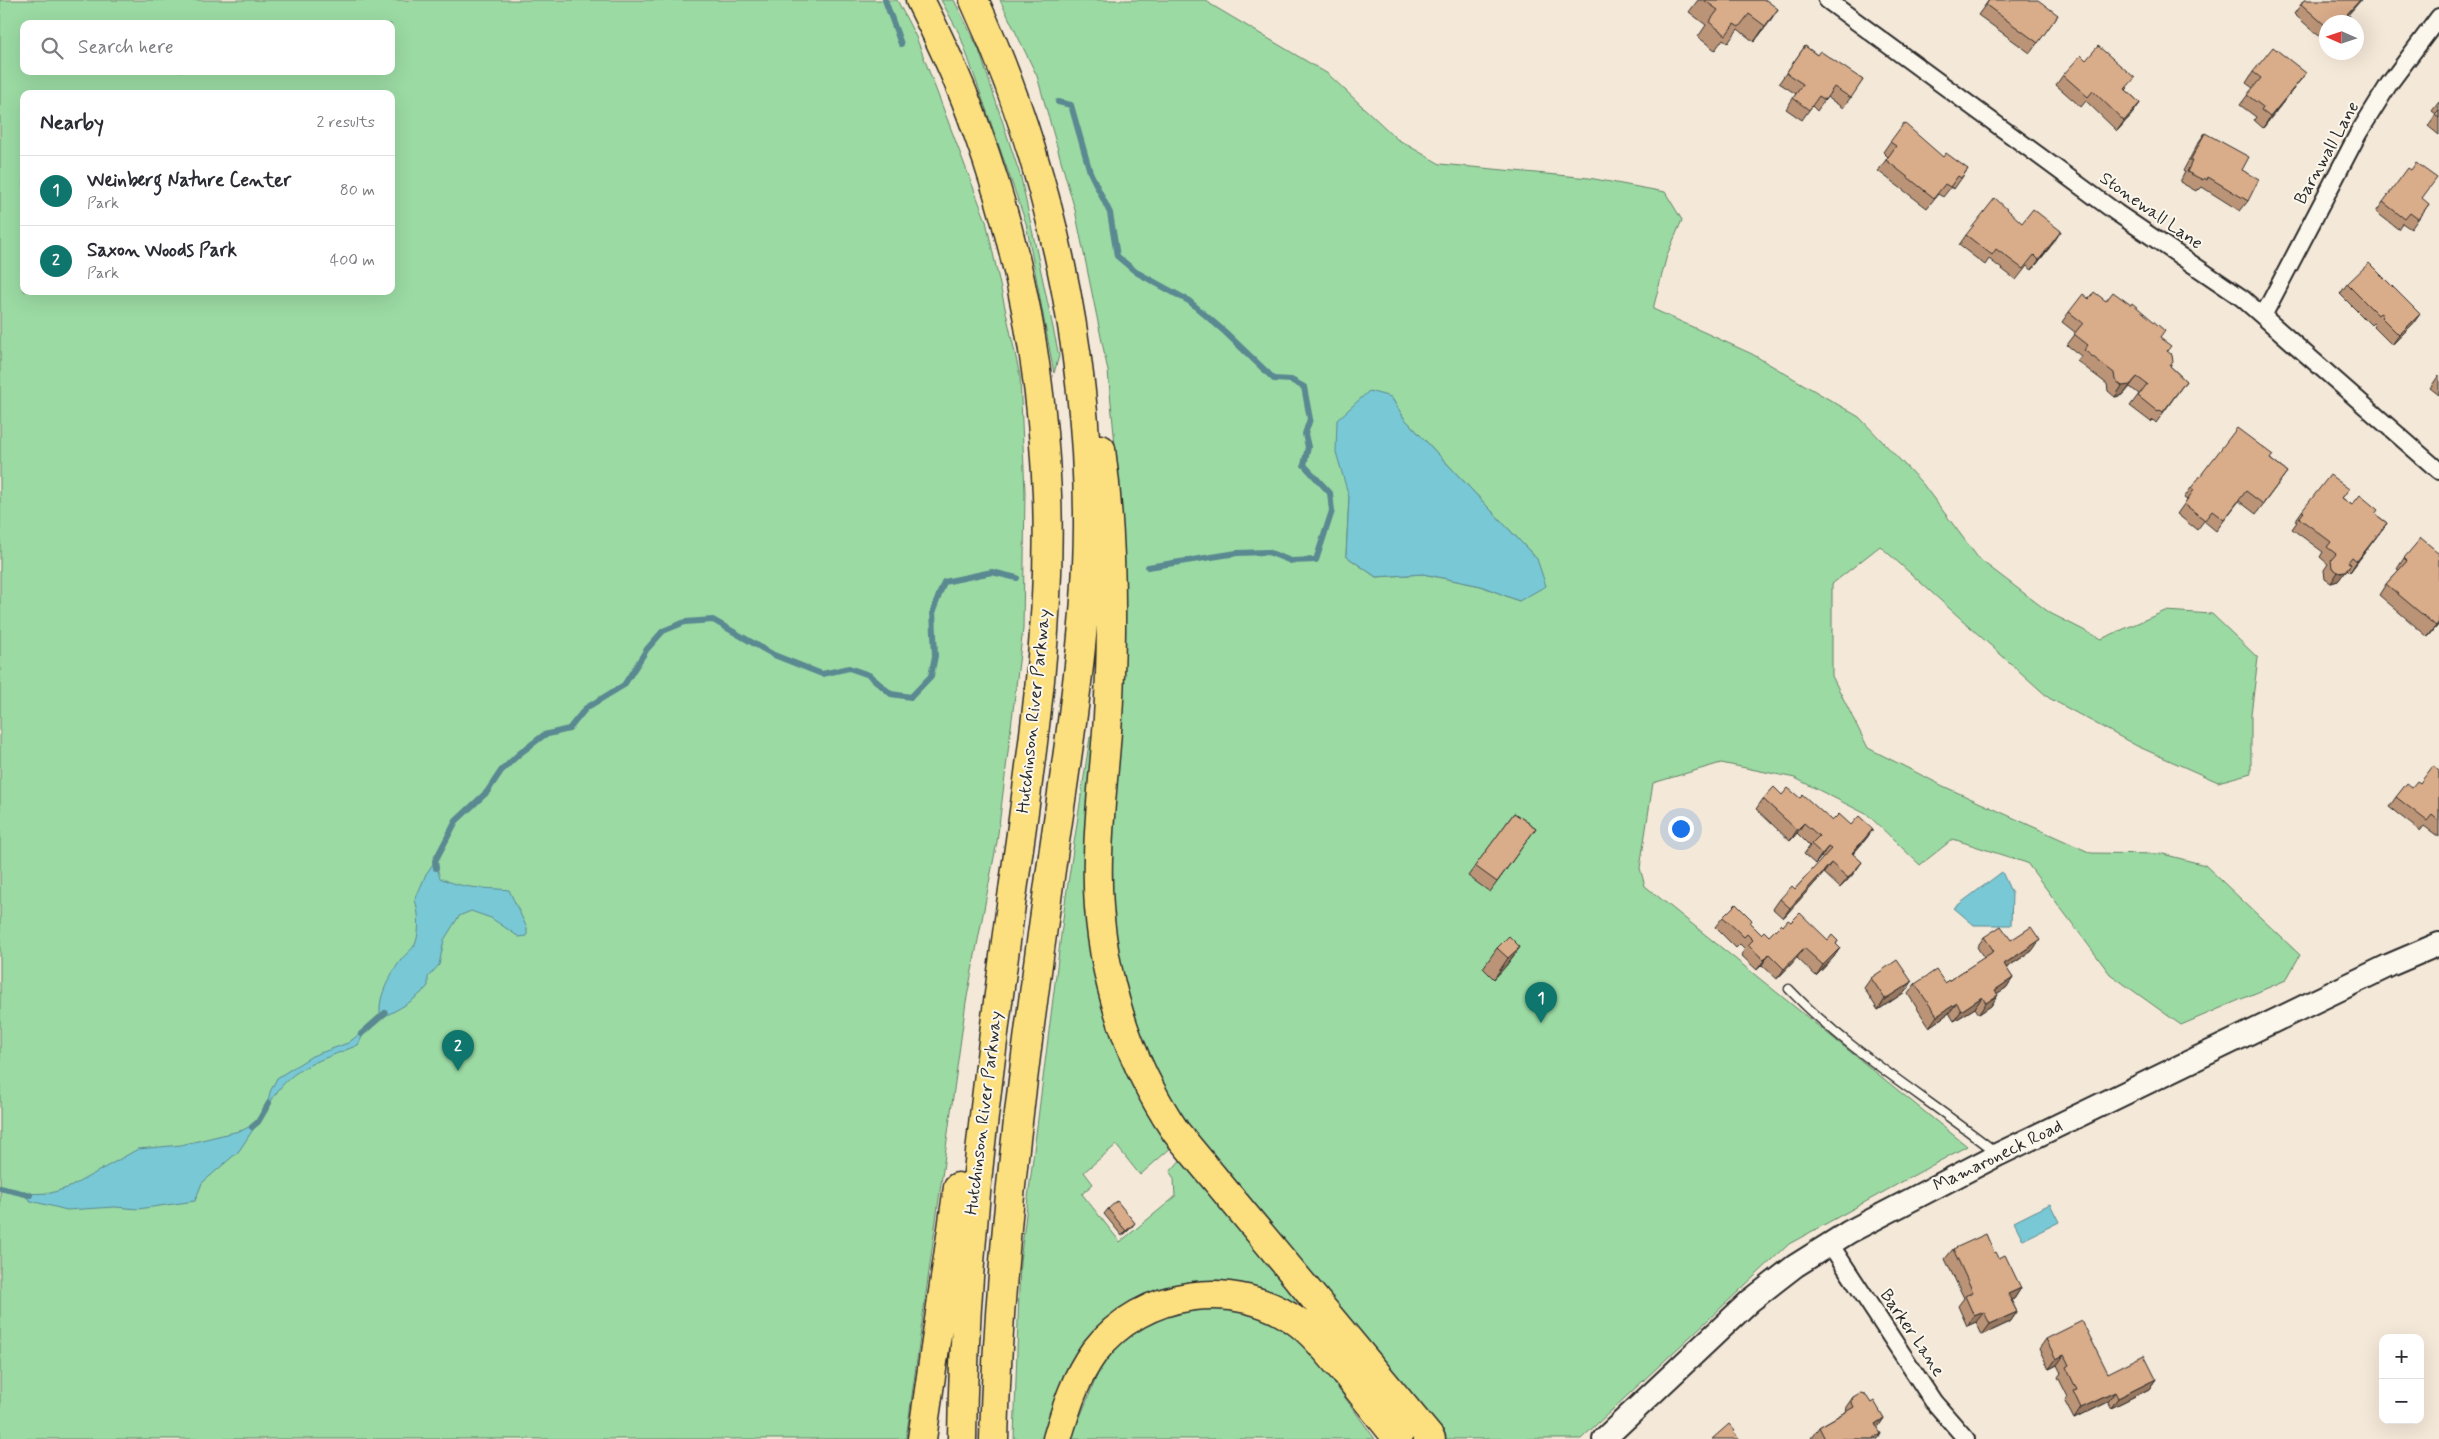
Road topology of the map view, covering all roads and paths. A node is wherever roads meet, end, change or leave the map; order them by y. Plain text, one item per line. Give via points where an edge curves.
1 (920, 0) edge
2 (974, 0) edge
3 (1827, 0) edge
4 (2439, 17) edge
5 (1067, 305) junction
6 (2263, 316) junction
7 (2439, 471) edge
8 (2439, 944) edge
9 (1789, 989) dead end
10 (991, 1047) junction
11 (1999, 1154) junction
12 (1830, 1244) junction
13 (922, 1439) edge
14 (962, 1439) edge
15 (994, 1439) edge
16 (1057, 1439) edge
17 (1398, 1439) edge
18 (1431, 1439) edge
19 (1604, 1439) edge
20 (1966, 1439) edge

1 - 10 highway, Hutchinson River Parkway via 977,128 1000,201 1032,346 1045,458 1048,568 1036,718
2 - 5 highway, Hutchinson River Parkway via 1034,161
3 - 6 street, Stonewall Lane
4 - 6 street, Barnwall Lane via 2389,84 2358,134
5 - 15 highway, Hutchinson River Parkway via 1085,452 1087,566 1078,676 1021,1084 1005,1234
5 - 18 highway via 1095,403 1108,502 1111,649 1098,891 1100,933 1118,1011 1148,1084 1176,1132
6 - 7 street, Stonewall Lane
8 - 11 street, Mamaroneck Road
9 - 11 lane via 1841,1038
10 - 13 highway via 962,1155
10 - 14 highway, Hutchinson River Parkway via 969,1265
11 - 12 street, Mamaroneck Road
12 - 19 street, Mamaroneck Road via 1750,1300
12 - 20 street, Barker Lane via 1933,1401
16 - 17 highway via 1083,1369 1105,1339 1145,1310 1178,1298 1209,1295 1256,1301 1301,1324 1326,1349

